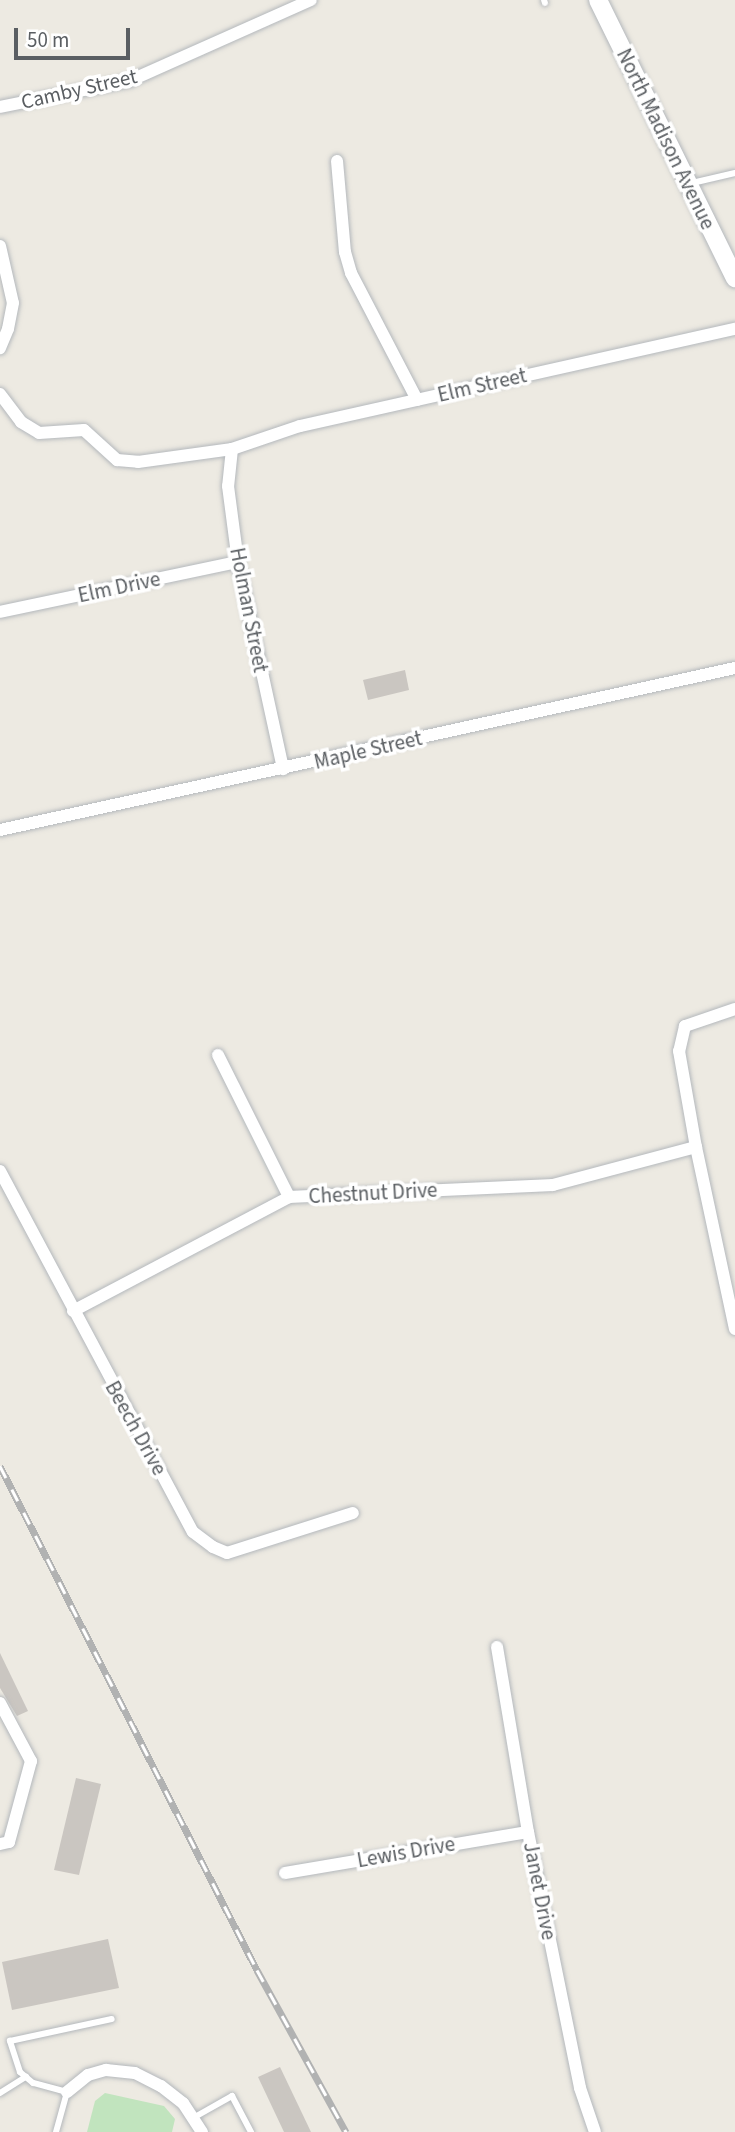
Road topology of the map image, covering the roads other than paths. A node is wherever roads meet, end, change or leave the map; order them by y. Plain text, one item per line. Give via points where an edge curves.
1 (311, 0) edge
2 (598, 0) edge
3 (0, 107) edge
4 (337, 161) dead end
5 (735, 173) edge
6 (687, 185) junction
7 (0, 246) edge
8 (735, 278) edge
9 (735, 329) edge
10 (0, 348) edge
11 (0, 394) edge
12 (417, 400) junction
13 (232, 449) junction
14 (238, 562) junction
15 (0, 612) edge
16 (735, 668) edge
17 (283, 769) junction
18 (0, 830) edge
19 (735, 1009) edge
20 (218, 1055) dead end
21 (696, 1147) junction
22 (0, 1171) edge
23 (289, 1197) junction
24 (73, 1311) junction
25 (735, 1329) edge
26 (353, 1513) dead end
27 (497, 1647) dead end
28 (0, 1703) edge
29 (528, 1832) junction
30 (0, 1844) edge
31 (285, 1873) dead end
32 (112, 2019) dead end
33 (10, 2041) junction
34 (0, 2043) edge
35 (26, 2077) junction
36 (66, 2092) junction
37 (0, 2094) edge
38 (193, 2118) junction
39 (56, 2132) edge
40 (202, 2132) edge
41 (251, 2132) edge
42 (595, 2132) edge

1 - 3 street, Camby Street via 129,81
2 - 6 main road, North Madison Avenue
4 - 12 street via 351,273
5 - 6 lane
6 - 8 main road, North Madison Avenue
7 - 10 street via 13,303
9 - 12 street, Elm Street
11 - 13 street, Elm Street via 21,422 39,433 84,430 117,460 138,462
12 - 13 street, Elm Street via 300,426
13 - 14 street, Holman Street via 228,486
14 - 15 street, Elm Drive
14 - 17 street, Holman Street
16 - 17 street, Maple Street
17 - 18 street, Maple Street
19 - 21 street via 685,1026 679,1051
20 - 23 street
21 - 23 street, Chestnut Drive via 553,1185
21 - 25 street
22 - 24 street, Beech Drive
23 - 24 street, Chestnut Drive
24 - 26 street, Beech Drive via 193,1532 213,1548 228,1553
27 - 29 street, Janet Drive
28 - 30 street via 31,1761 9,1842
29 - 31 street, Lewis Drive
29 - 42 street, Janet Drive via 580,2088
32 - 33 lane
33 - 34 lane
33 - 35 lane
35 - 36 lane
35 - 37 lane
36 - 38 street via 88,2075 106,2070 135,2073 183,2103
36 - 39 lane
38 - 40 street
38 - 41 lane via 232,2096

